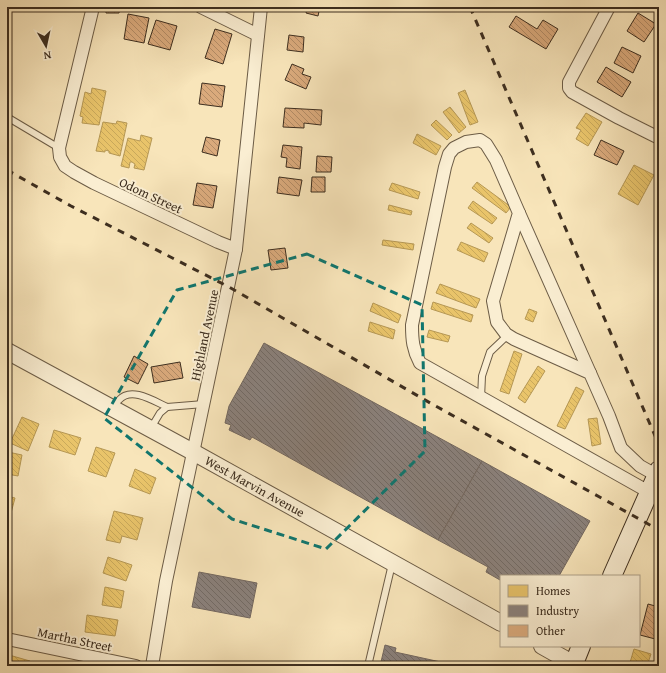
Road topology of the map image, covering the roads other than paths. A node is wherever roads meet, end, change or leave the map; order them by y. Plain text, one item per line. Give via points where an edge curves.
1 (93, 7) edge
2 (201, 7) edge
3 (261, 7) edge
4 (609, 7) edge
5 (258, 35) junction
6 (7, 117) edge
7 (659, 138) edge
8 (59, 153) junction
9 (519, 214) junction
10 (236, 249) junction
11 (508, 335) junction
12 (7, 352) edge
13 (590, 373) junction
14 (481, 398) junction
15 (204, 404) junction
16 (167, 407) junction
17 (113, 409) junction
18 (150, 430) junction
19 (194, 452) junction
20 (658, 472) edge
21 (649, 492) junction
22 (392, 563) junction
23 (612, 575) edge
24 (500, 622) edge
25 (7, 639) edge
26 (544, 647) edge
27 (581, 647) edge
28 (573, 665) edge
29 (136, 666) edge
30 (152, 666) edge
31 (368, 666) edge

1 - 8 street
2 - 5 street
3 - 5 street, Highland Avenue
4 - 7 street via 569,82 569,88 572,92
5 - 10 street, Highland Avenue
6 - 8 lane
8 - 10 street, Odom Street via 65,166 94,183
9 - 11 street via 494,301 497,322
9 - 13 street
9 - 14 street via 496,160 486,144 480,140 466,142 454,148 445,167 412,325 412,341 420,363
10 - 15 street, Highland Avenue
11 - 13 street
11 - 14 lane via 490,352 482,376
12 - 17 street, West Marvin Avenue
13 - 20 street via 621,448 640,466
14 - 21 street
15 - 16 lane
15 - 19 street, Highland Avenue
16 - 17 lane via 144,396 129,394 119,399
16 - 18 lane via 160,413
17 - 18 street, West Marvin Avenue
18 - 19 street, West Marvin Avenue
19 - 22 street, West Marvin Avenue
19 - 30 street, Highland Avenue via 166,581
20 - 21 main road
21 - 23 main road
22 - 24 street, West Marvin Avenue
22 - 31 lane
25 - 29 street, Martha Street
26 - 28 street
27 - 28 main road

